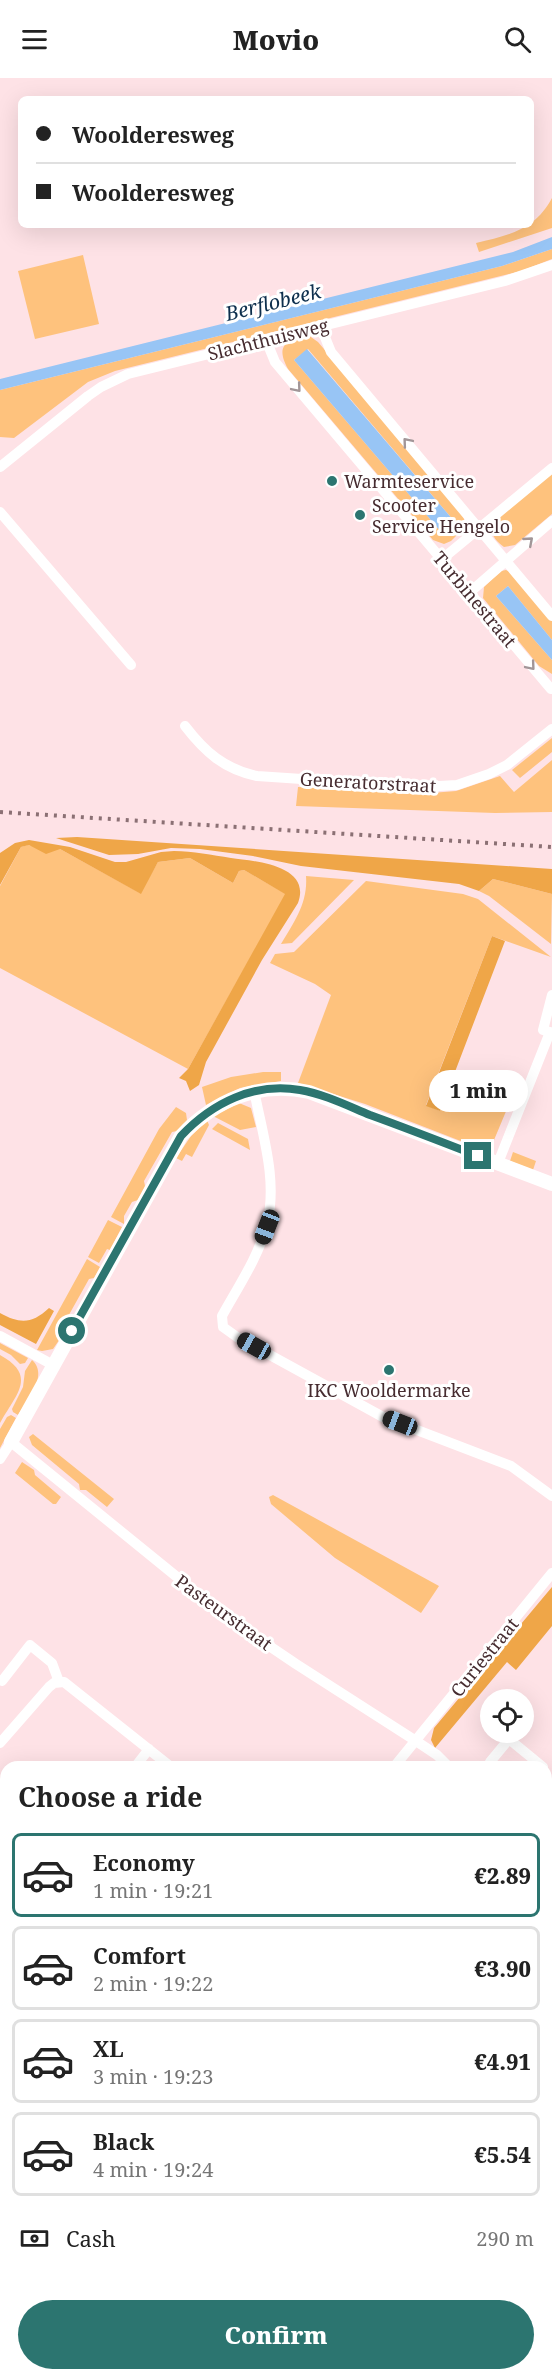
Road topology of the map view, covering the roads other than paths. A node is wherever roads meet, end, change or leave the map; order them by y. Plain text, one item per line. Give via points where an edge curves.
1 (552, 265) edge
2 (320, 326) junction
3 (266, 340) junction
4 (2, 461) edge
5 (552, 468) edge
6 (0, 512) edge
7 (552, 521) edge
8 (479, 528) junction
9 (441, 560) junction
10 (506, 561) junction
11 (469, 593) junction
12 (552, 616) edge
13 (131, 665) dead end
14 (552, 689) edge
15 (185, 726) dead end
16 (552, 729) edge
17 (552, 995) edge
18 (551, 1032) edge
19 (254, 1090) junction
20 (498, 1164) junction
21 (552, 1184) edge
22 (0, 1336) edge
23 (53, 1365) junction
24 (11, 1442) junction
25 (0, 1459) edge
26 (552, 1496) edge
27 (552, 1573) edge
28 (2, 1681) dead end
29 (59, 1682) junction
30 (416, 1741) junction
31 (0, 1743) edge
32 (149, 1749) junction
33 (140, 1761) edge
34 (164, 1761) edge
35 (399, 1761) edge
36 (443, 1761) edge
37 (491, 1761) edge
38 (537, 1761) edge

1 - 2 street, Slachthuisweg via 505,281
2 - 3 street, Slachthuisweg
8 -> 2 street via 331,352
3 - 4 street, Slachthuisweg via 115,380
3 -> 9 street, Turbinestraat via 275,362
5 - 8 street
6 - 13 street
10 -> 7 street
8 - 9 street
8 - 10 street
9 - 11 street, Turbinestraat
10 - 11 street
10 - 12 street
11 -> 14 street, Turbinestraat
15 - 16 street, Generatorstraat via 216,760 242,773 439,788 471,781 507,765
17 - 18 street via 543,1030
18 - 20 street
19 - 20 street via 309,1092
19 - 23 street via 223,1102 181,1136
19 - 26 street via 270,1170 268,1221 259,1248 222,1316 223,1327 383,1417 510,1466
20 - 21 street
22 - 23 street
23 - 24 street
24 - 25 street
24 - 30 street, Pasteurstraat via 225,1616
27 - 30 street, Curiestraat
28 - 29 street via 30,1645 52,1663
29 - 31 street via 49,1687
29 - 32 street via 69,1684
30 - 35 street, Curiestraat
30 - 36 street, Pasteurstraat
32 - 33 street
32 - 34 street
37 - 38 street via 509,1738

